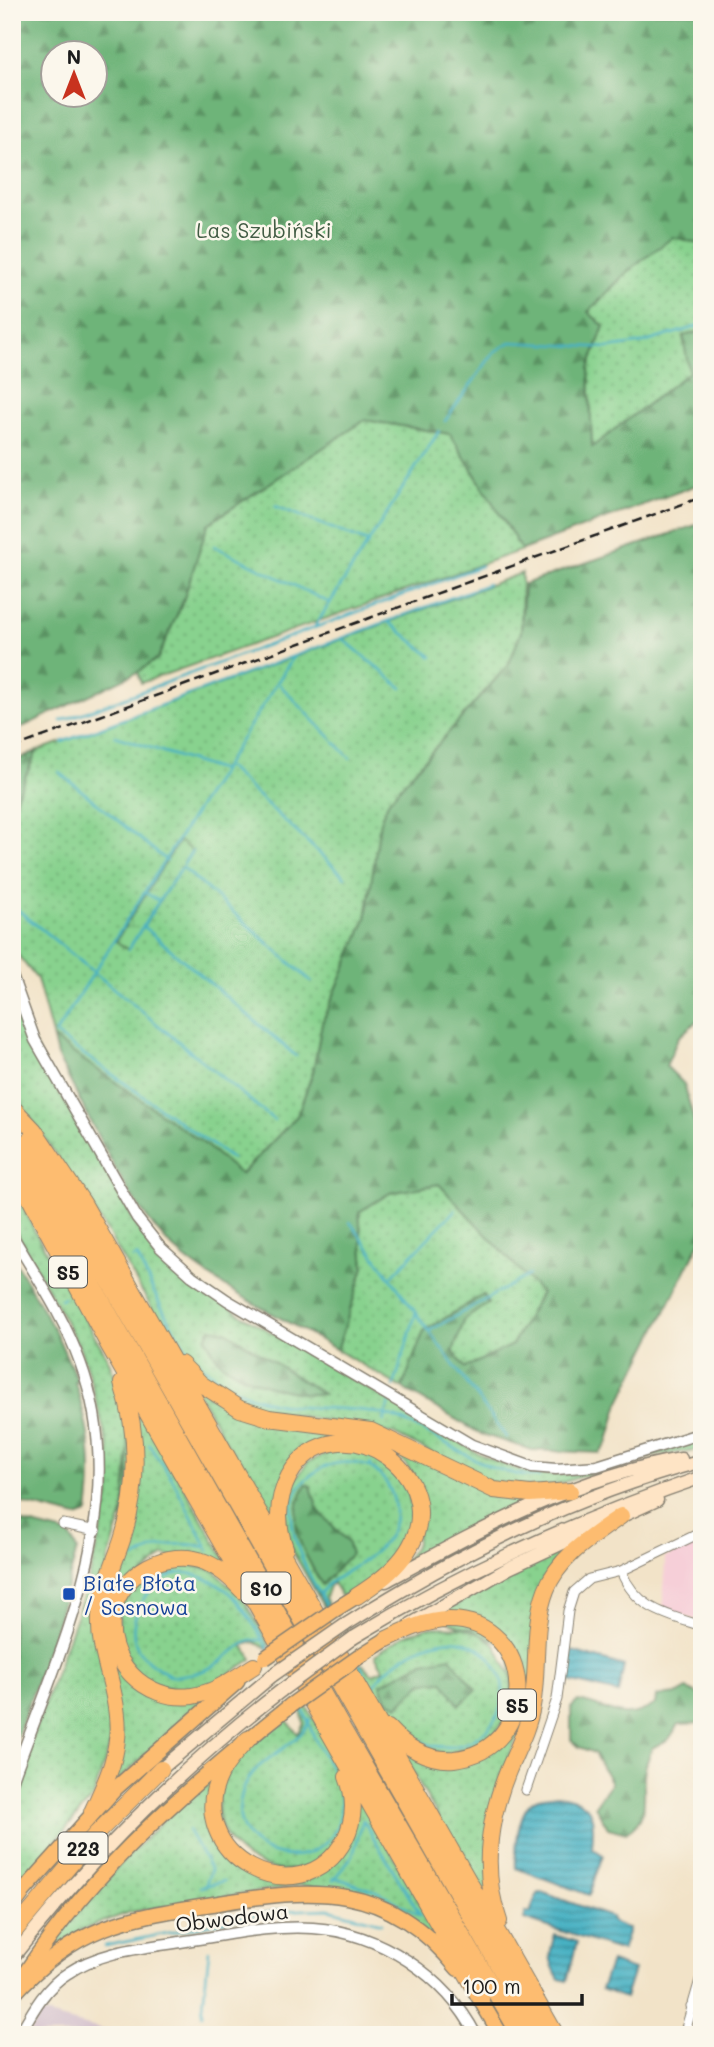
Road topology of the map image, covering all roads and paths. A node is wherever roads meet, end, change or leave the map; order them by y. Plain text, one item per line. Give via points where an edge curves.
1 (12, 976) edge
2 (12, 1109) edge
3 (12, 1141) edge
4 (12, 1166) edge
5 (12, 1235) edge
6 (163, 1341) junction
7 (108, 1344) junction
8 (702, 1433) edge
9 (702, 1458) edge
10 (702, 1479) edge
11 (570, 1491) junction
12 (621, 1516) junction
13 (63, 1524) dead end
14 (96, 1531) junction
15 (702, 1532) edge
16 (621, 1571) junction
17 (295, 1576) junction
18 (358, 1596) junction
19 (265, 1618) junction
20 (702, 1626) edge
21 (387, 1639) junction
22 (260, 1662) junction
23 (370, 1708) junction
24 (248, 1739) junction
25 (332, 1739) junction
26 (161, 1769) joint
27 (12, 1782) edge
28 (526, 1790) dead end
29 (92, 1812) junction
30 (15, 1900) edge
31 (12, 1934) edge
32 (12, 1958) edge
33 (513, 1959) junction
34 (702, 1973) edge
35 (12, 1994) edge
36 (481, 1999) junction
37 (691, 2006) junction
38 (702, 2009) edge
39 (19, 2035) edge
40 (476, 2035) edge
41 (501, 2035) edge
42 (520, 2035) edge
43 (538, 2035) edge
44 (556, 2035) edge
45 (684, 2035) edge

1 - 8 street via 35,1040 137,1218 160,1247 227,1300 472,1445 532,1467 597,1466
2 - 6 highway, S5 via 34,1130 83,1203
2 - 43 highway, S10
3 - 42 highway, S10
4 - 7 highway, S5
5 - 14 street via 70,1339 92,1398 101,1471
6 - 11 highway via 201,1384 240,1409 269,1418 371,1431 494,1490 530,1494
6 - 17 highway, S5
7 - 19 highway
7 - 29 highway, S5 via 132,1418 135,1477 100,1614 117,1742 111,1770
9 - 11 main road via 644,1466
9 - 26 main road, 223, bridge via 599,1493 430,1572 274,1675
10 - 12 main road
10 - 32 main road, 223, bridge via 611,1508 517,1550 440,1587 353,1639 203,1753 70,1888
11 - 18 main road via 473,1533
12 - 21 main road via 509,1568
12 - 33 highway via 569,1555 546,1588 540,1612 532,1707 494,1811 489,1846 494,1908
13 - 14 street
14 - 27 street via 80,1591
15 - 16 street
16 - 20 street via 632,1592 651,1610
16 - 28 street via 589,1579 574,1592 557,1699
17 - 18 highway via 278,1515 283,1487 293,1469 321,1448 358,1443 376,1448 400,1464 409,1477 418,1518 410,1548
17 - 23 highway, S5
18 - 22 highway, bridge
19 - 22 highway via 218,1569 203,1561 177,1558 136,1574 117,1600 113,1614 120,1661 141,1684 156,1692 173,1697 214,1690
19 - 25 highway
21 - 23 highway, S5 via 447,1619 482,1628 512,1659 517,1703 513,1718 493,1742 466,1757 450,1759 433,1757 400,1741
21 - 24 highway, S5, bridge
22 - 29 highway
23 - 33 highway
24 - 25 highway via 220,1775 214,1792 215,1824 238,1860 266,1875 282,1876 309,1872 324,1863 350,1829 351,1787
24 - 35 highway, S5 via 193,1784 117,1860 51,1935
25 - 36 highway
26 - 31 highway, 223 via 76,1856
29 - 30 highway, S5
33 - 44 highway
34 - 37 street
35 - 36 highway via 57,1952 107,1925 171,1910 303,1892 357,1898 404,1919 443,1951
36 - 41 highway
37 - 38 street
37 - 45 street
39 - 40 street, Obwodowa via 48,1990 67,1973 93,1960 274,1928 347,1934 409,1962 444,1991

